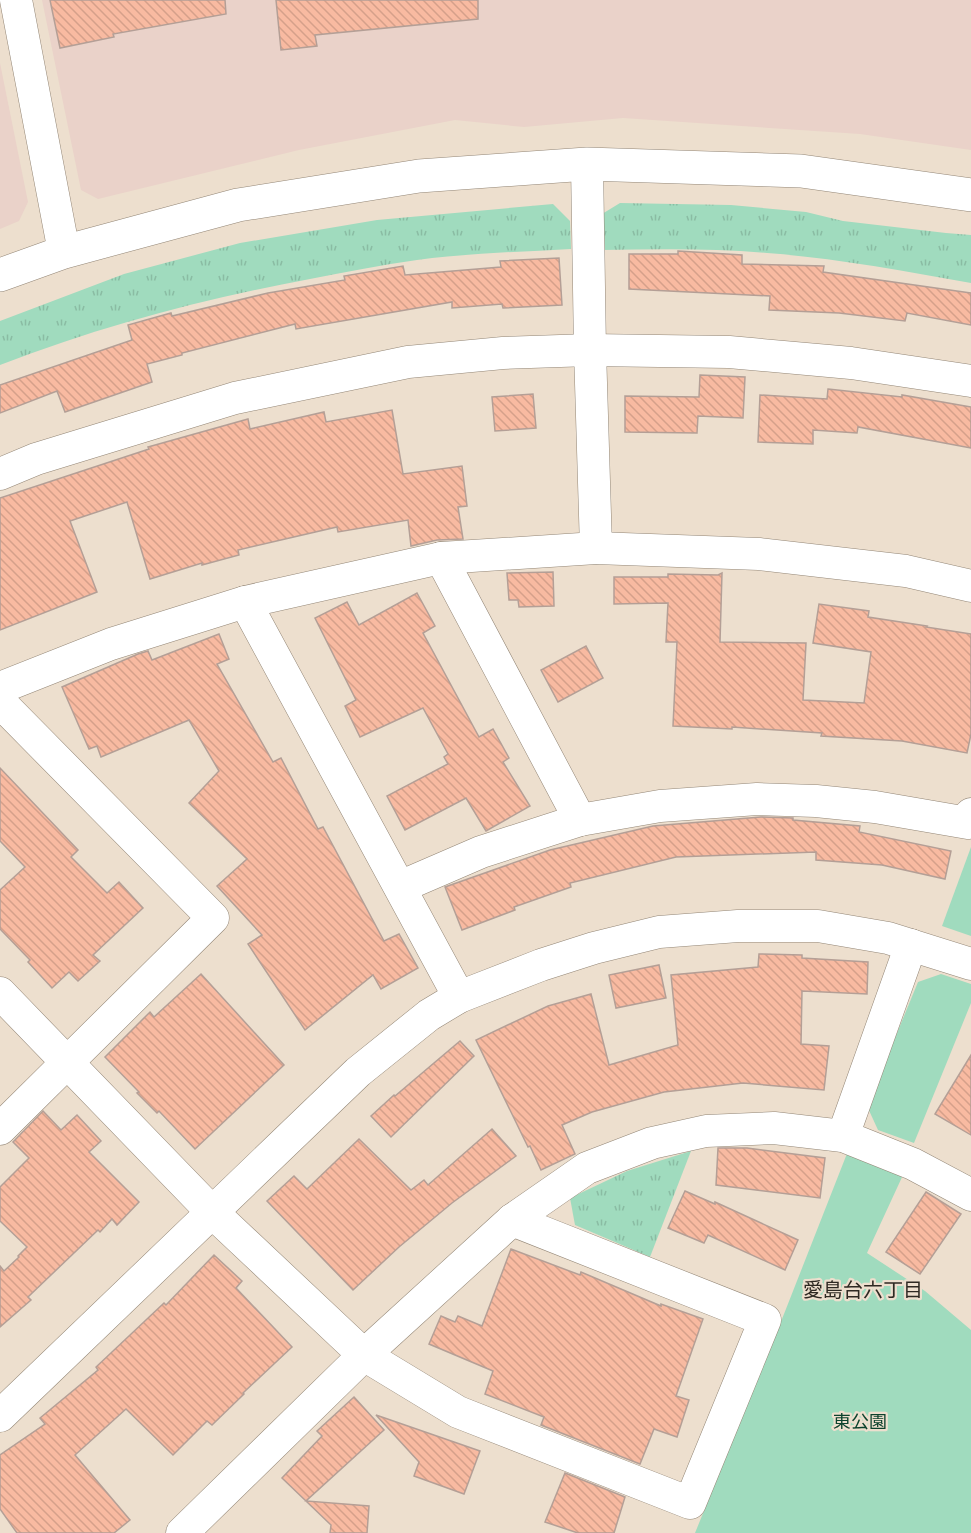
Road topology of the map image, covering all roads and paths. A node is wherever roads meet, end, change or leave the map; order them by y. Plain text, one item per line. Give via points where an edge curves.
1 (16, 0) edge
2 (587, 164) junction
3 (971, 195) edge
4 (63, 252) junction
5 (0, 275) edge
6 (590, 350) junction
7 (971, 381) edge
8 (0, 474) edge
9 (596, 548) junction
10 (441, 558) junction
11 (971, 586) edge
12 (245, 602) junction
13 (0, 688) edge
14 (0, 702) edge
15 (971, 814) edge
16 (579, 820) junction
17 (400, 887) junction
18 (911, 945) junction
19 (971, 964) edge
20 (0, 993) edge
21 (459, 997) junction
22 (67, 1063) junction
23 (0, 1129) edge
24 (843, 1136) junction
25 (971, 1195) edge
26 (212, 1212) junction
27 (512, 1220) junction
28 (364, 1355) junction
29 (0, 1416) edge
30 (182, 1533) edge

1 - 4 street
2 - 3 street via 801,171
2 - 4 street via 419,176 238,205
2 - 6 street
4 - 5 street
6 - 7 street via 729,352 851,363
6 - 8 street via 408,362 235,398 36,459
6 - 9 street
9 - 10 street
9 - 11 street via 759,554 906,571
10 - 12 street
10 - 16 street
12 - 13 street via 111,645
12 - 17 street
14 - 22 street via 213,918
15 - 16 street via 968,823 875,807 757,799 660,806
16 - 17 street via 482,852
17 - 21 street
18 - 19 street
18 - 21 street via 818,926 738,926 659,932 541,965
18 - 24 street
20 - 22 street
21 - 26 street via 429,1015 358,1072
22 - 23 street
22 - 26 street
24 - 25 street via 913,1164
24 - 27 street via 774,1128 706,1131 652,1143 587,1168
26 - 28 street
26 - 29 street
27 - 28 street
27 - 28 street via 765,1320 690,1503 458,1412
28 - 30 street

